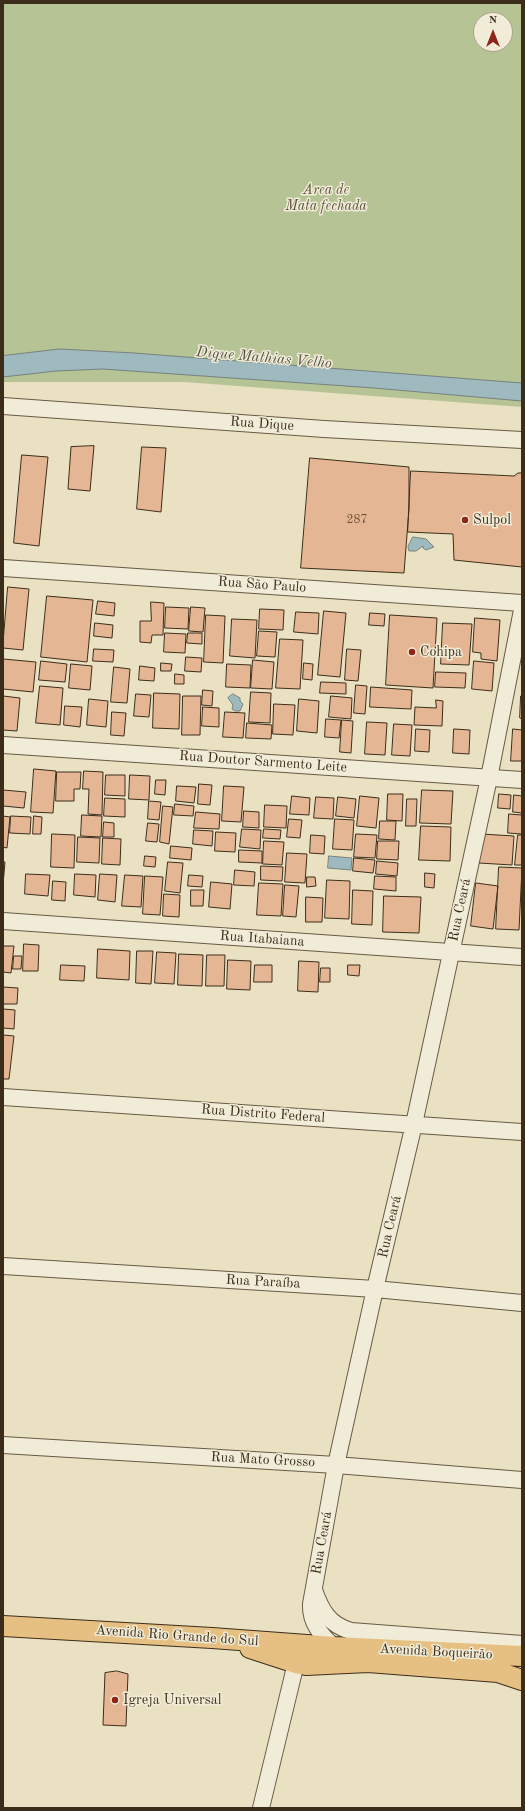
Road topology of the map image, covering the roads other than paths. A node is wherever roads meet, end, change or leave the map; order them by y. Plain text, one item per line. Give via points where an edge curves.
1 (3, 406) edge
2 (522, 440) edge
3 (3, 568) edge
4 (522, 603) edge
5 (522, 610) edge
6 (3, 745) edge
7 (489, 778) junction
8 (522, 780) edge
9 (3, 921) edge
10 (450, 952) junction
11 (522, 958) edge
12 (3, 1097) edge
13 (414, 1124) junction
14 (522, 1132) edge
15 (3, 1266) edge
16 (375, 1289) junction
17 (522, 1303) edge
18 (3, 1445) edge
19 (336, 1465) junction
20 (522, 1480) edge
21 (314, 1590) junction
22 (3, 1626) edge
23 (212, 1638) junction
24 (522, 1644) edge
25 (342, 1648) junction
26 (522, 1656) edge
27 (296, 1663) junction
28 (522, 1680) edge
29 (261, 1808) edge

1 - 2 street, Rua Dique
3 - 4 street, Rua São Paulo
5 - 7 street, Rua Ceará
6 - 7 street, Rua Doutor Sarmento Leite
7 - 8 street, Rua Doutor Sarmento Leite
7 - 10 street, Rua Ceará
9 - 10 street, Rua Itabaiana
10 - 11 street, Rua Itabaiana
10 - 13 street, Rua Ceará
12 - 13 street, Rua Distrito Federal
13 - 14 street, Rua Distrito Federal
13 - 16 street, Rua Ceará
15 - 16 street, Rua Paraíba
16 - 17 street, Rua Paraíba
16 - 19 street, Rua Ceará
18 - 19 street, Rua Mato Grosso
19 - 20 street, Rua Mato Grosso
19 - 21 street, Rua Ceará
21 - 24 street via 327,1617 336,1625 351,1631
21 - 25 street, Rua Ceará via 310,1610 313,1622 320,1633
22 - 23 main road, Avenida Rio Grande do Sul
23 - 25 main road, Avenida Rio Grande do Sul
23 - 27 main road
25 - 26 main road, Avenida Boqueirão
25 - 27 street via 308,1652 299,1657
27 - 28 main road via 319,1665 361,1662 407,1665 504,1673
27 - 29 street

